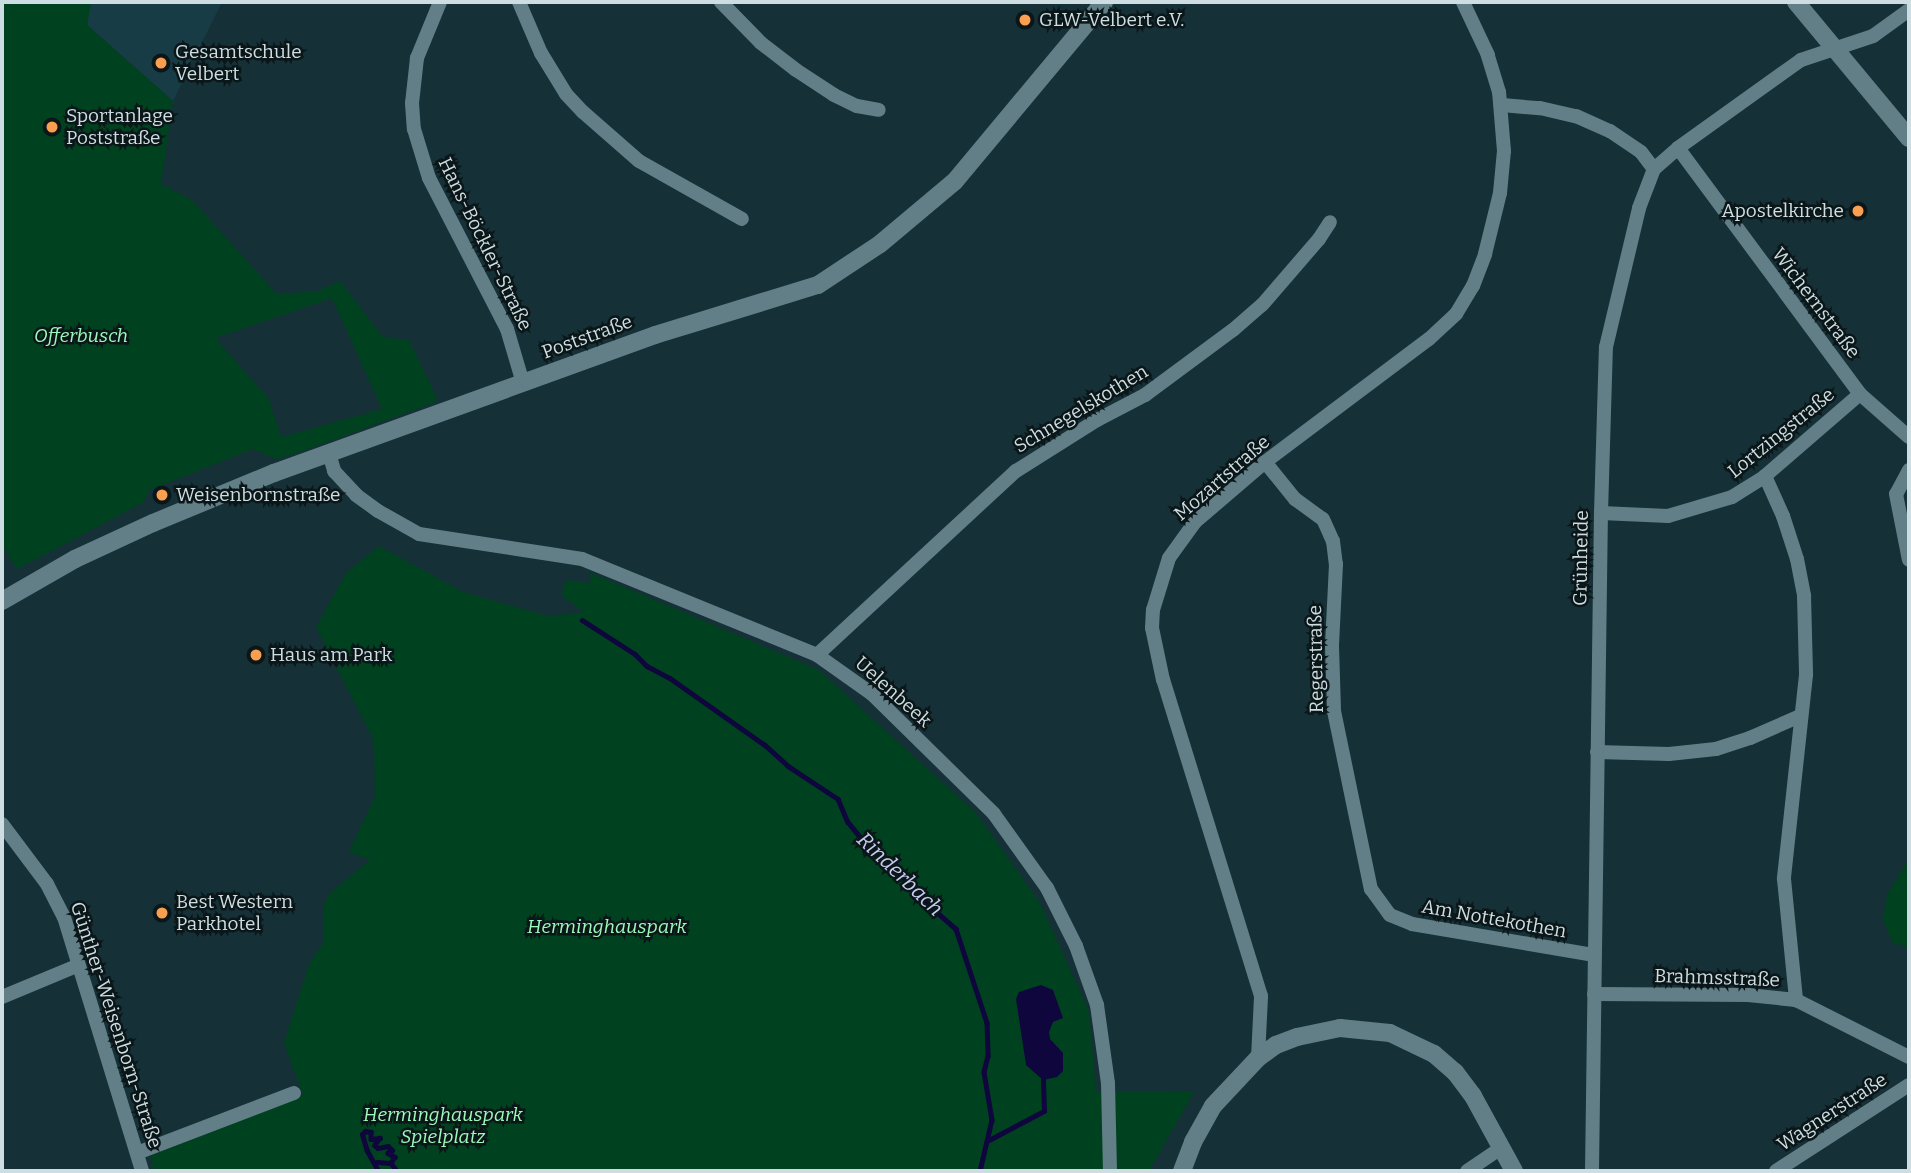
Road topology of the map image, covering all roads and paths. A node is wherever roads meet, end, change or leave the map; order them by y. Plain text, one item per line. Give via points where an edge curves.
1 (440, 2) edge
2 (519, 2) edge
3 (721, 2) edge
4 (1104, 2) edge
5 (1463, 2) edge
6 (1796, 2) edge
7 (1909, 10) edge
8 (1832, 47) junction
9 (1502, 105) junction
10 (879, 110) dead end
11 (1909, 138) edge
12 (1678, 148) junction
13 (1654, 169) junction
14 (742, 219) dead end
15 (1330, 222) dead end
16 (523, 383) junction
17 (1860, 394) junction
18 (1909, 437) edge
19 (329, 453) junction
20 (1265, 463) junction
21 (1909, 470) edge
22 (1765, 476) junction
23 (1601, 513) junction
24 (1909, 560) edge
25 (2, 601) edge
26 (817, 655) junction
27 (1800, 716) junction
28 (1597, 752) junction
29 (2, 824) edge
30 (1390, 915) joint
31 (1594, 955) junction
32 (79, 965) junction
33 (1594, 994) junction
34 (2, 997) edge
35 (1796, 1000) junction
36 (1909, 1057) edge
37 (1258, 1058) junction
38 (1909, 1085) edge
39 (294, 1093) dead end
40 (1501, 1148) junction
41 (137, 1153) junction
42 (142, 1171) edge
43 (1110, 1171) edge
44 (1182, 1171) edge
45 (1467, 1171) edge
46 (1514, 1171) edge
47 (1592, 1171) edge
48 (1776, 1171) edge

1 - 16 street, Hans-Böckler-Straße via 417,58 414,129 429,178 508,329
2 - 14 street via 541,53 583,112 639,161
3 - 10 street via 761,43 796,70 834,95
4 - 16 street, Poststraße via 955,181 847,269 782,298 655,335
5 - 9 street, Mozartstraße via 1488,55
6 - 8 street
7 - 8 street, Grünheide via 1873,36
8 - 11 street
8 - 12 street, Grünheide via 1801,60
9 - 13 street via 1576,116 1641,152
9 - 20 street, Mozartstraße via 1500,193 1485,254 1456,314
12 - 13 street, Grünheide
12 - 17 street, Wichernstraße
13 - 23 street, Grünheide via 1639,208 1606,347
15 - 26 street, Schnegelskothen via 1262,305 1233,330 1144,395 1016,471
16 - 19 street, Poststraße
17 - 18 street, Wichernstraße
17 - 22 street, Lortzingstraße
19 - 25 street, Poststraße via 153,523 75,559
19 - 26 street, Uelenbeek via 334,471 356,495 419,534 582,559
20 - 30 street, Regerstraße via 1295,499 1323,519 1333,541 1334,711 1371,889
20 - 37 street, Mozartstraße via 1195,522 1181,540 1162,574 1152,628 1163,680 1261,996
21 - 24 street via 1896,494
22 - 23 street, Lortzingstraße via 1732,497 1668,516
22 - 27 street via 1794,548 1804,596 1806,676
23 - 28 street, Grünheide
26 - 43 street, Uelenbeek via 872,694 994,814 1047,888 1076,946 1097,1005 1108,1083
27 - 28 street via 1716,749 1669,754
27 - 35 street via 1784,879
28 - 31 street, Grünheide
29 - 32 street, Günther-Weisenborn-Straße via 47,884 64,917
30 - 31 street, Am Nottekothen via 1412,924
31 - 33 street, Grünheide
32 - 34 street
32 - 41 street, Günther-Weisenborn-Straße
33 - 35 street, Brahmsstraße via 1748,995
33 - 47 street, Grünheide
35 - 36 street, Brahmsstraße
37 - 40 street via 1297,1037 1340,1028 1390,1033 1410,1040 1455,1072
37 - 44 street via 1213,1106
38 - 48 street, Wagnerstraße
39 - 41 street
40 - 45 street
40 - 46 street
41 - 42 street, Günther-Weisenborn-Straße

